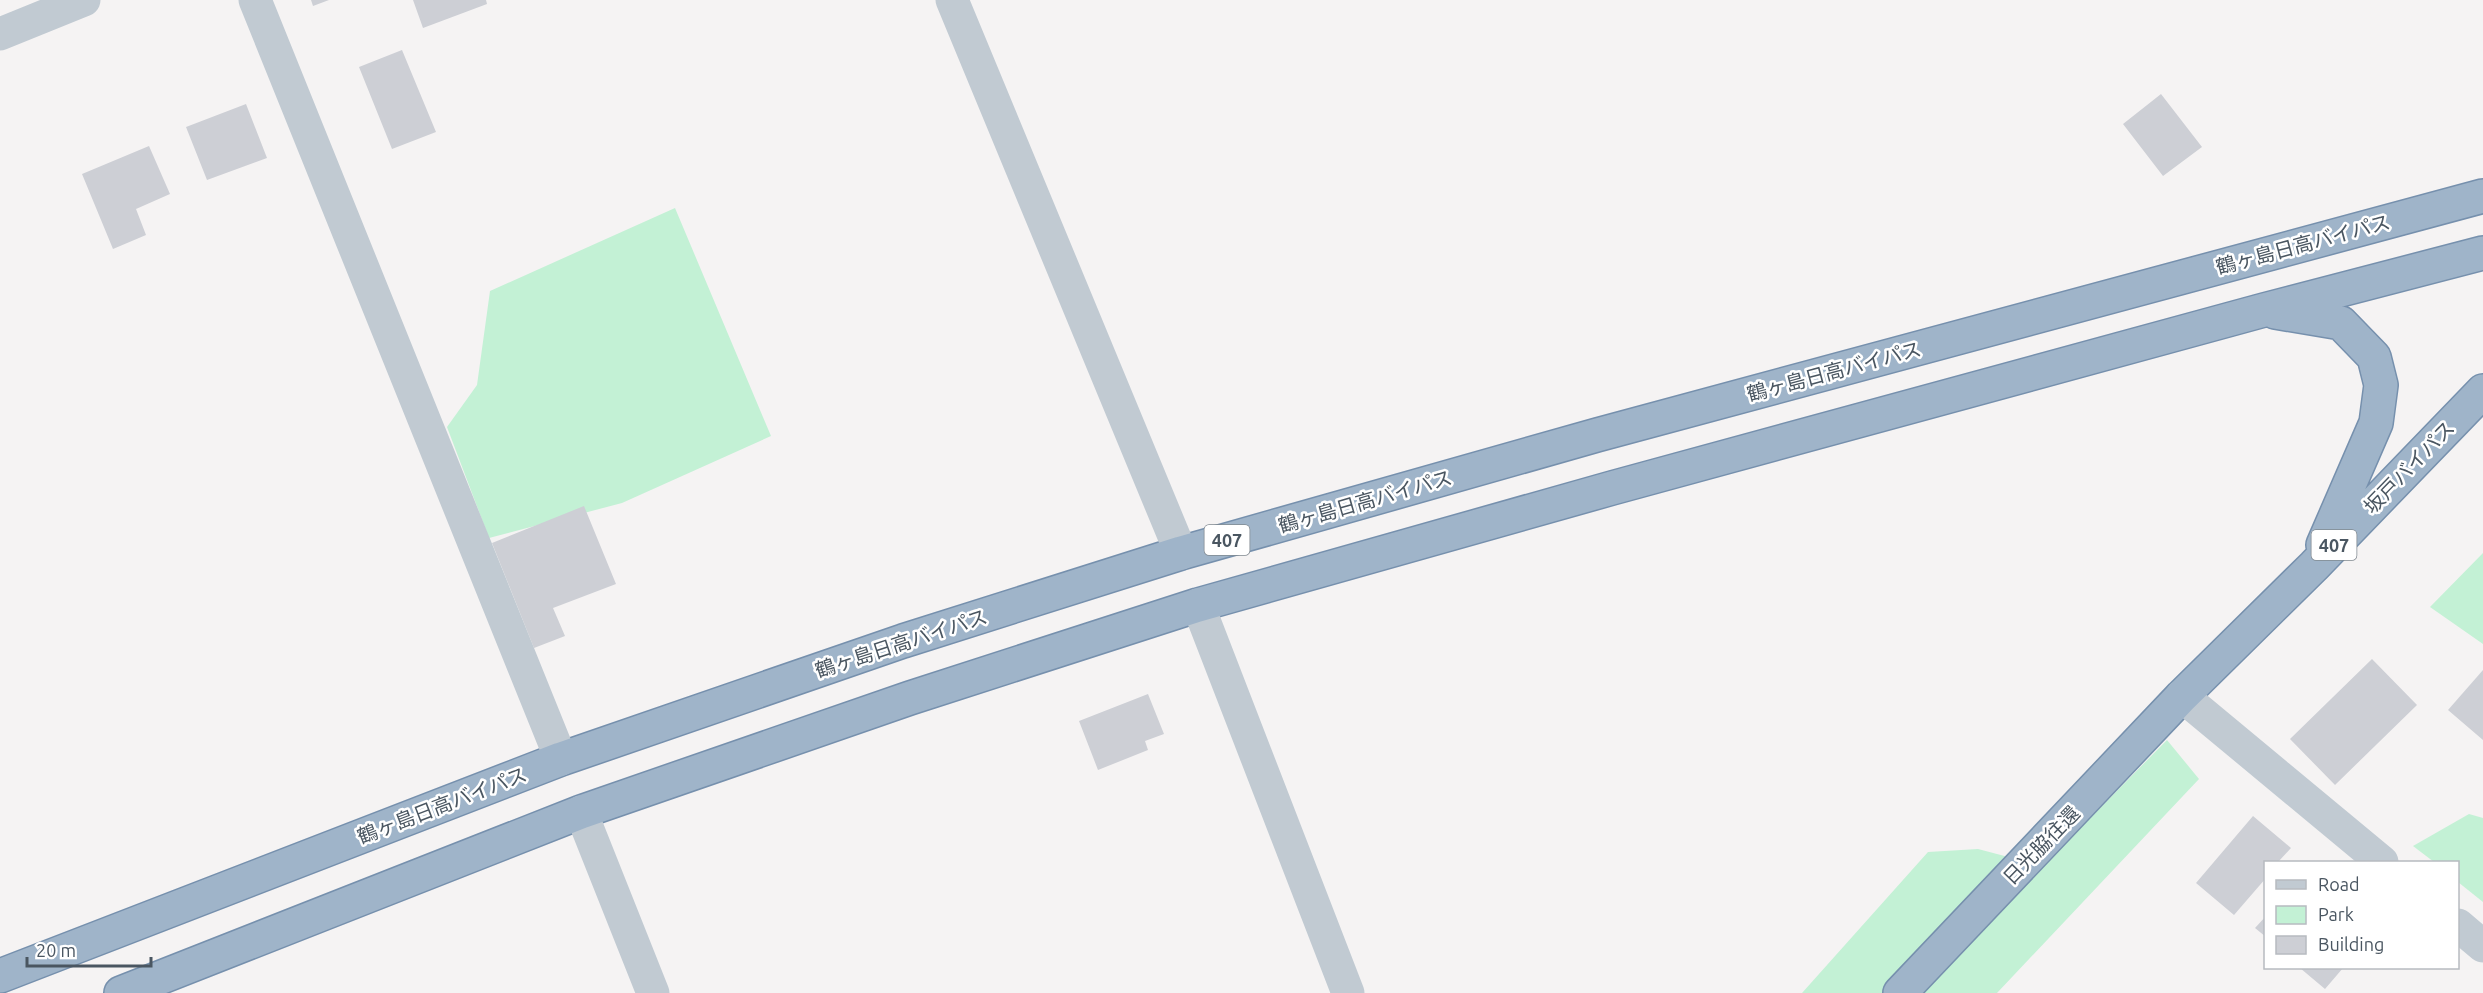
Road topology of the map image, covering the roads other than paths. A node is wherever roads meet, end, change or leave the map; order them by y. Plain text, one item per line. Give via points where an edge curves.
1 (84, 0) edge
2 (255, 0) edge
3 (952, 0) edge
4 (0, 34) edge
5 (2483, 196) edge
6 (2483, 253) edge
7 (2264, 310) junction
8 (2483, 391) edge
9 (1181, 553) junction
10 (2314, 566) junction
11 (1198, 605) junction
12 (2182, 696) junction
13 (561, 759) junction
14 (581, 812) junction
15 (2381, 861) edge
16 (2459, 927) edge
17 (2483, 946) edge
18 (0, 976) edge
19 (121, 993) edge
20 (653, 993) edge
21 (1348, 993) edge
22 (1900, 993) edge

1 - 4 street
2 - 13 street
3 - 9 street
5 - 9 highway, 鶴ヶ島日高バイパス / 407 via 1608,432
6 - 7 highway
7 - 10 highway via 2341,323 2374,357 2381,385 2376,423
7 - 11 highway
8 - 10 highway, 坂戸バイパス / 407
9 - 13 highway, 鶴ヶ島日高バイパス / 407 via 903,641
10 - 12 highway, 坂戸バイパス / 407
11 - 14 highway via 910,698
11 - 21 street
12 - 15 street
12 - 22 highway, 日光脇往還 / 407
13 - 18 highway, 鶴ヶ島日高バイパス / 407
14 - 19 highway
14 - 20 street
16 - 17 street

